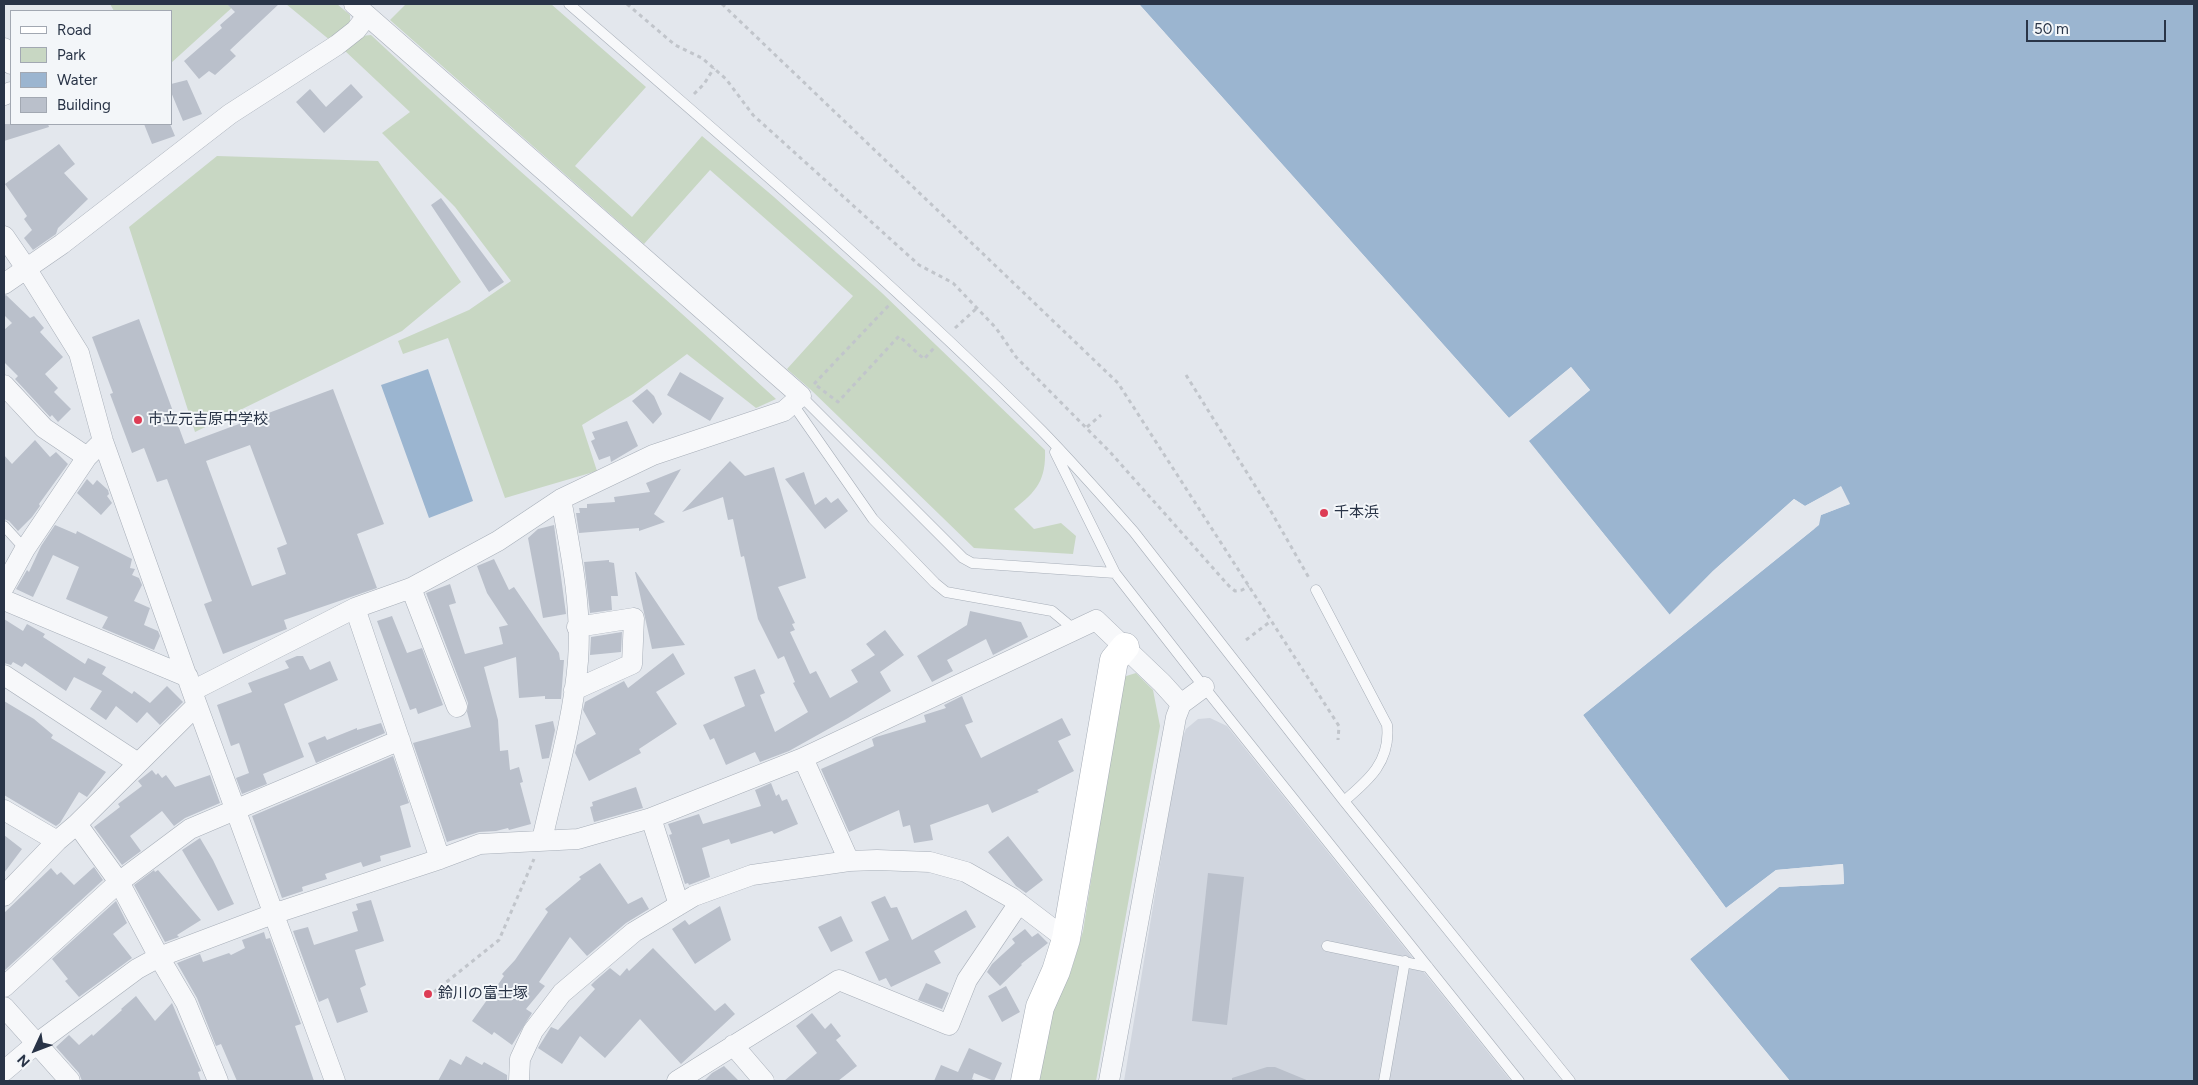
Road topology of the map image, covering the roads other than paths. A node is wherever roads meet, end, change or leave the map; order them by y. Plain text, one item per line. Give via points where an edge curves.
1 (569, 4) edge
2 (360, 10) edge
3 (4, 48) edge
4 (10, 62) edge
5 (4, 236) edge
6 (26, 268) junction
7 (4, 284) edge
8 (4, 385) edge
9 (797, 400) junction
10 (1043, 432) junction
11 (103, 441) junction
12 (87, 457) junction
13 (561, 499) junction
14 (4, 526) edge
15 (25, 549) junction
16 (1115, 573) junction
17 (4, 587) edge
18 (411, 588) junction
19 (1316, 590) road end
20 (4, 600) edge
21 (355, 608) junction
22 (577, 627) junction
23 (1076, 630) junction
24 (1125, 647) junction
25 (4, 676) edge
26 (1204, 687) junction
27 (574, 690) junction
28 (192, 691) junction
29 (1181, 704) junction
30 (457, 707) dead end
31 (400, 740) junction
32 (803, 758) junction
33 (138, 763) junction
34 (1344, 801) junction
35 (234, 808) junction
36 (4, 810) edge
37 (651, 818) junction
38 (76, 824) junction
39 (542, 840) junction
40 (57, 841) junction
41 (440, 860) junction
42 (849, 862) junction
43 (119, 882) junction
44 (4, 896) edge
45 (1019, 903) junction
46 (679, 905) junction
47 (273, 914) junction
48 (1066, 939) junction
49 (1327, 946) dead end
50 (159, 957) junction
51 (1405, 961) junction
52 (1428, 967) junction
53 (4, 987) edge
54 (4, 1007) edge
55 (36, 1044) junction
56 (733, 1045) junction
57 (4, 1071) edge
58 (70, 1081) edge
59 (218, 1081) edge
60 (335, 1081) edge
61 (519, 1081) edge
62 (676, 1081) edge
63 (764, 1081) edge
64 (1025, 1081) edge
65 (1109, 1081) edge
66 (1384, 1081) edge
67 (1519, 1081) edge
68 (1570, 1081) edge

1 - 10 lane via 898,294
2 - 6 street via 356,30 337,45 230,114 62,244
2 - 9 street
3 - 4 street
5 - 6 street
6 - 7 street
6 - 11 street via 79,353
8 - 12 street via 44,428
9 - 13 street via 784,411 653,455
9 - 16 lane via 963,558 972,562
9 - 23 lane via 873,520 935,583 946,592 1052,611
10 - 16 lane
10 - 34 lane via 1134,532
11 - 12 street
11 - 28 street
12 - 15 street
13 - 18 street via 498,541
13 - 22 street via 576,583
14 - 15 lane
15 - 17 street
16 - 26 lane
18 - 21 street
18 - 30 street
19 - 34 lane via 1387,725 1388,736 1376,772
20 - 28 street
21 - 28 street
21 - 31 street
22 - 27 street via 578,661
22 - 27 street via 634,618 632,664
23 - 24 street via 1096,620
23 - 32 street
24 - 29 street
24 - 48 street via 1114,660
25 - 33 street
26 - 29 street
26 - 52 lane
27 - 39 street
28 - 33 street
28 - 35 street
29 - 65 street
31 - 35 street
31 - 41 street
32 - 37 street
32 - 42 street
33 - 38 street
34 - 68 lane
35 - 43 street via 190,829
35 - 47 street
36 - 40 street
37 - 39 street via 578,838
37 - 46 street
38 - 40 street
38 - 43 street
39 - 41 street via 480,844
40 - 44 street
41 - 47 street
42 - 45 street via 930,862 966,872
42 - 46 street via 752,875 694,896
43 - 50 street
43 - 53 street
45 - 48 street
45 - 56 street via 966,980 949,1025 839,980
46 - 61 street via 634,932 562,992 533,1030 520,1059
47 - 50 street
47 - 60 street
48 - 64 street via 1040,1007
49 - 51 lane
50 - 55 street via 137,969
50 - 59 street via 186,1003
51 - 52 lane
51 - 66 lane
52 - 67 lane
54 - 55 street
55 - 57 street
55 - 58 street
56 - 62 street
56 - 63 street

